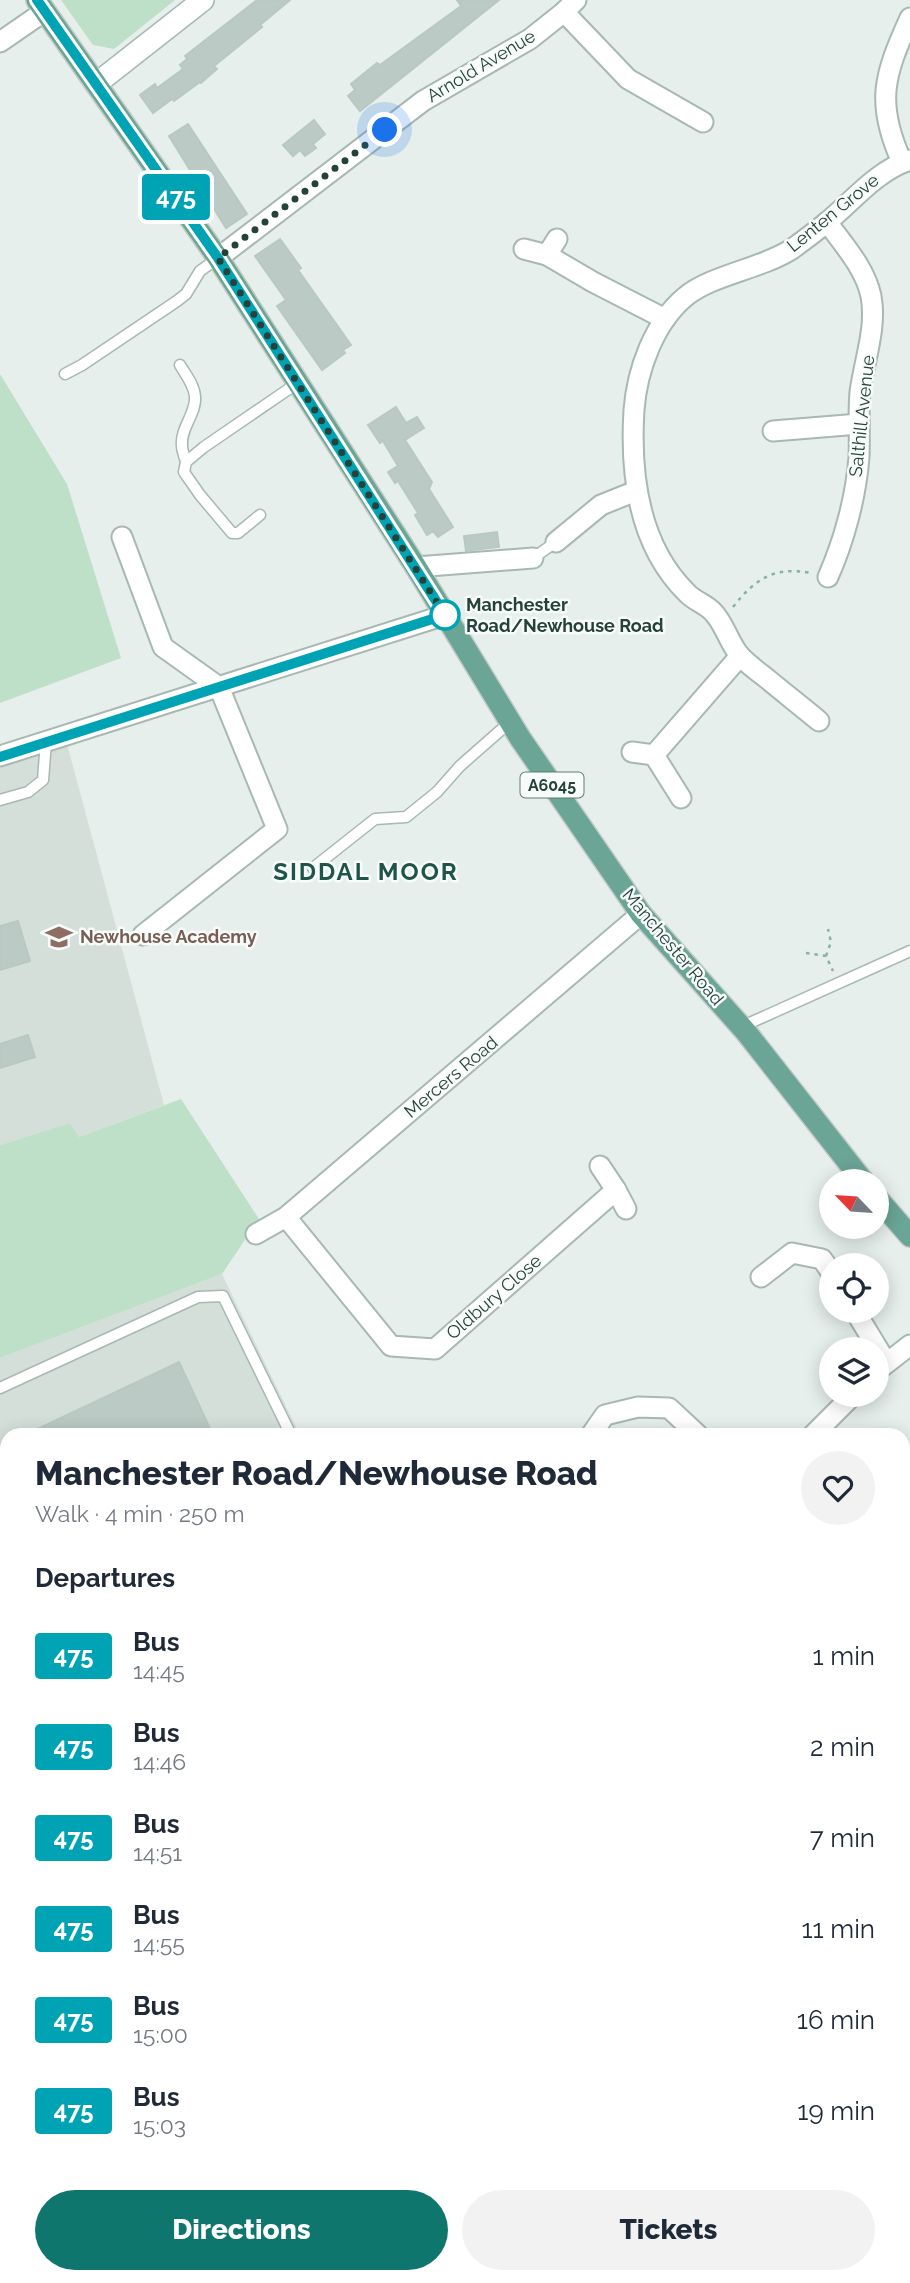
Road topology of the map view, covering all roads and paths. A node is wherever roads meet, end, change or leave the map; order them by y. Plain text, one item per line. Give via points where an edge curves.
1 (203, 0) edge
2 (41, 6) edge
3 (570, 6) edge
4 (910, 18) edge
5 (0, 42) edge
6 (96, 84) junction
7 (703, 122) dead end
8 (906, 161) edge
9 (827, 222) junction
10 (524, 249) dead end
11 (218, 258) junction
12 (665, 319) junction
13 (180, 365) dead end
14 (65, 373) dead end
15 (299, 383) junction
16 (859, 424) junction
17 (773, 431) dead end
18 (186, 462) junction
19 (636, 491) junction
20 (260, 515) dead end
21 (122, 537) dead end
22 (556, 542) joint
23 (533, 558) joint
24 (416, 568) junction
25 (828, 577) joint
26 (445, 615) junction
27 (720, 623) junction
28 (740, 656) junction
29 (219, 687) junction
30 (819, 721) dead end
31 (510, 722) junction
32 (46, 742) junction
33 (632, 752) dead end
34 (654, 754) junction
35 (0, 757) edge
36 (681, 799) dead end
37 (0, 800) edge
38 (313, 868) dead end
39 (641, 914) junction
40 (828, 929) dead end
41 (143, 935) dead end
42 (910, 951) edge
43 (806, 953) dead end
44 (826, 956) junction
45 (837, 984) junction
46 (744, 1029) junction
47 (600, 1166) dead end
48 (854, 1169) edge
49 (617, 1190) junction
50 (626, 1209) dead end
51 (889, 1212) edge
52 (286, 1217) junction
53 (256, 1234) dead end
54 (910, 1236) edge
55 (819, 1258) edge
56 (761, 1278) dead end
57 (910, 1345) edge
58 (889, 1361) edge
59 (0, 1388) edge
60 (841, 1407) edge
61 (288, 1428) edge
62 (596, 1428) edge
63 (690, 1428) edge
64 (820, 1428) edge

1 - 6 street
2 - 5 street
2 - 6 main road, Manchester Road / A6045
3 - 7 street via 628,79
3 - 11 street, Arnold Avenue via 530,38 423,101
4 - 8 street via 890,68 885,104 887,122
6 - 11 main road, Manchester Road / A6045
8 - 9 street, Lenten Grove via 865,187
9 - 12 street, Lenten Grove via 765,263 700,287
9 - 16 street, Salthill Avenue via 853,258 871,296
10 - 12 street via 552,247 593,282
11 - 14 lane via 200,271 177,301
11 - 15 main road, Manchester Road / A6045
12 - 19 street, Lenten Grove via 642,367 635,399
13 - 18 lane via 195,398 182,445
15 - 18 lane
15 - 24 main road, Manchester Road / A6045
16 - 17 street
16 - 25 street, Salthill Avenue via 852,500
18 - 20 lane via 186,475 232,533
19 - 22 street via 574,516
19 - 27 street, Lenten Grove via 658,556 687,594 713,612
21 - 29 street via 163,647
22 - 23 lane
23 - 24 street
24 - 26 main road, Manchester Road / A6045
25 - 27 path via 792,571 761,579
26 - 29 street
26 - 31 main road, Manchester Road / A6045
27 - 28 street, Lenten Grove
28 - 30 street, Lenten Grove
28 - 34 street
29 - 32 street
29 - 41 street via 277,829
31 - 38 lane via 406,817 375,820
31 - 39 main road, Manchester Road / A6045
32 - 35 street
32 - 37 lane via 43,780 28,792
33 - 34 street
34 - 36 street
39 - 46 main road, Manchester Road / A6045
39 - 52 street, Mercers Road
40 - 44 path via 831,942
42 - 45 lane
43 - 44 path
44 - 45 path
45 - 46 lane
46 - 48 main road, Manchester Road / A6045
47 - 49 street
49 - 50 street
49 - 52 street, Oldbury Close via 435,1349 391,1346
51 - 54 main road
52 - 53 street, Mercers Road
55 - 56 street via 792,1253
57 - 58 street
59 - 61 lane via 198,1297 223,1296
60 - 64 street
62 - 63 street via 605,1415 638,1407 669,1408

